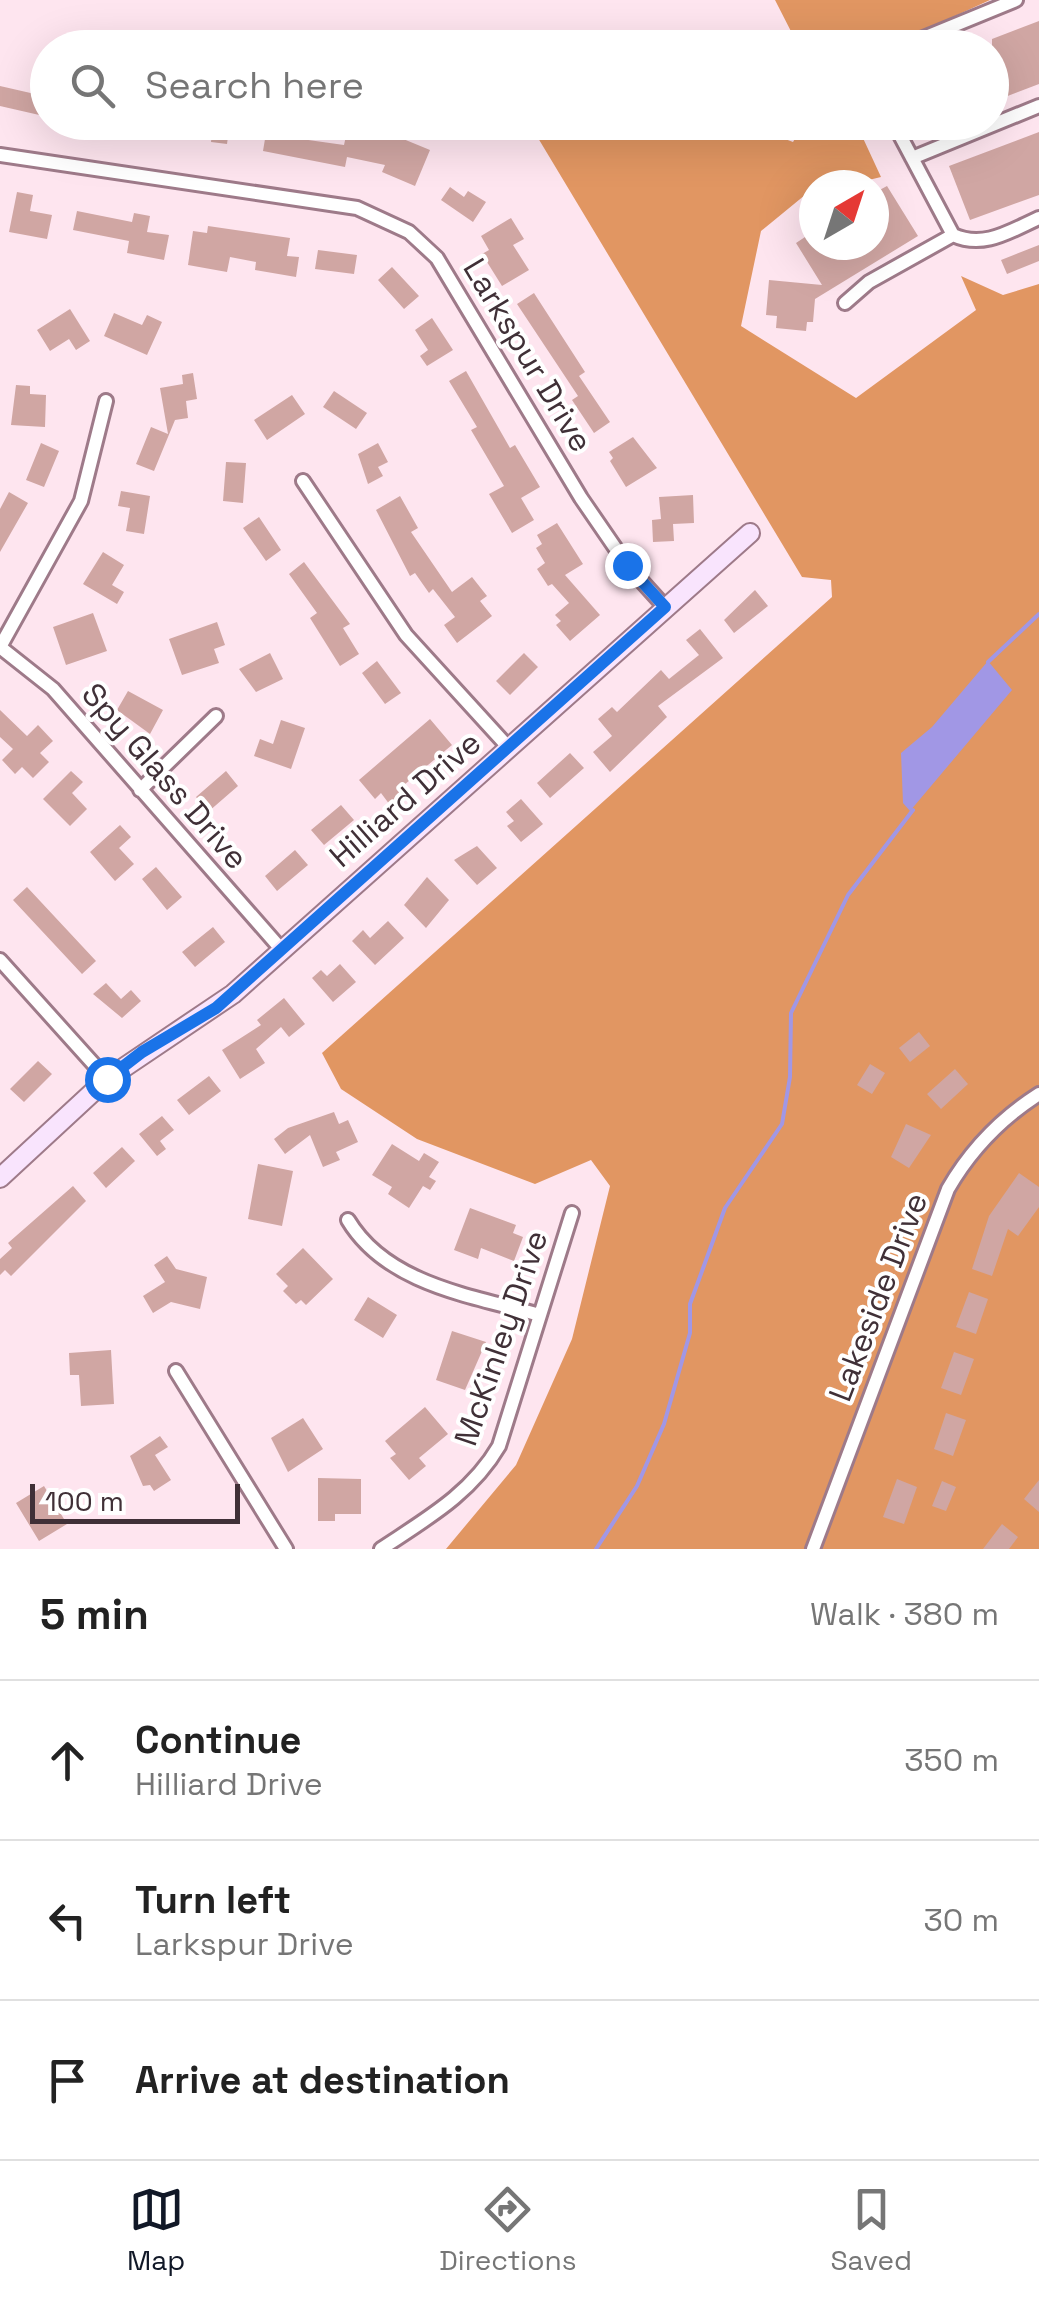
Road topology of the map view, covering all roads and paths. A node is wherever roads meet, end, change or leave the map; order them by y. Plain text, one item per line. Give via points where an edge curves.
1 (1016, 0) edge
2 (944, 30) edge
3 (1039, 106) edge
4 (1009, 118) edge
5 (902, 140) edge
6 (956, 140) edge
7 (0, 155) edge
8 (912, 158) junction
9 (1039, 218) edge
10 (953, 235) junction
11 (845, 303) dead end
12 (106, 402) dead end
13 (304, 481) dead end
14 (750, 533) dead end
15 (665, 607) junction
16 (0, 647) edge
17 (216, 716) dead end
18 (509, 748) junction
19 (140, 790) junction
20 (281, 949) junction
21 (0, 960) edge
22 (107, 1079) junction
23 (1039, 1094) edge
24 (0, 1178) edge
25 (572, 1214) dead end
26 (348, 1220) dead end
27 (540, 1315) junction
28 (176, 1371) dead end
29 (286, 1549) edge
30 (381, 1549) edge
31 (814, 1549) edge

1 - 2 street
3 - 4 street
5 - 8 street
6 - 8 street
7 - 15 street, Larkspur Drive via 356,208 409,232 448,273 581,498
8 - 10 street
9 - 10 street via 985,241
10 - 11 street
12 - 16 street via 72,524
13 - 18 street via 406,635
14 - 15 street, Hilliard Drive
15 - 18 street, Hilliard Drive
16 - 19 street, Spy Glass Drive via 53,689
17 - 19 street
18 - 20 street, Hilliard Drive
19 - 20 street, Spy Glass Drive
20 - 22 street, Hilliard Drive via 216,1008
21 - 22 street
22 - 24 street, Hilliard Drive
23 - 31 street, Lakeside Drive via 974,1148 948,1189
25 - 27 street, McKinley Drive
26 - 27 street via 372,1251 432,1285
27 - 30 street, McKinley Drive via 499,1446 482,1475
28 - 29 street

